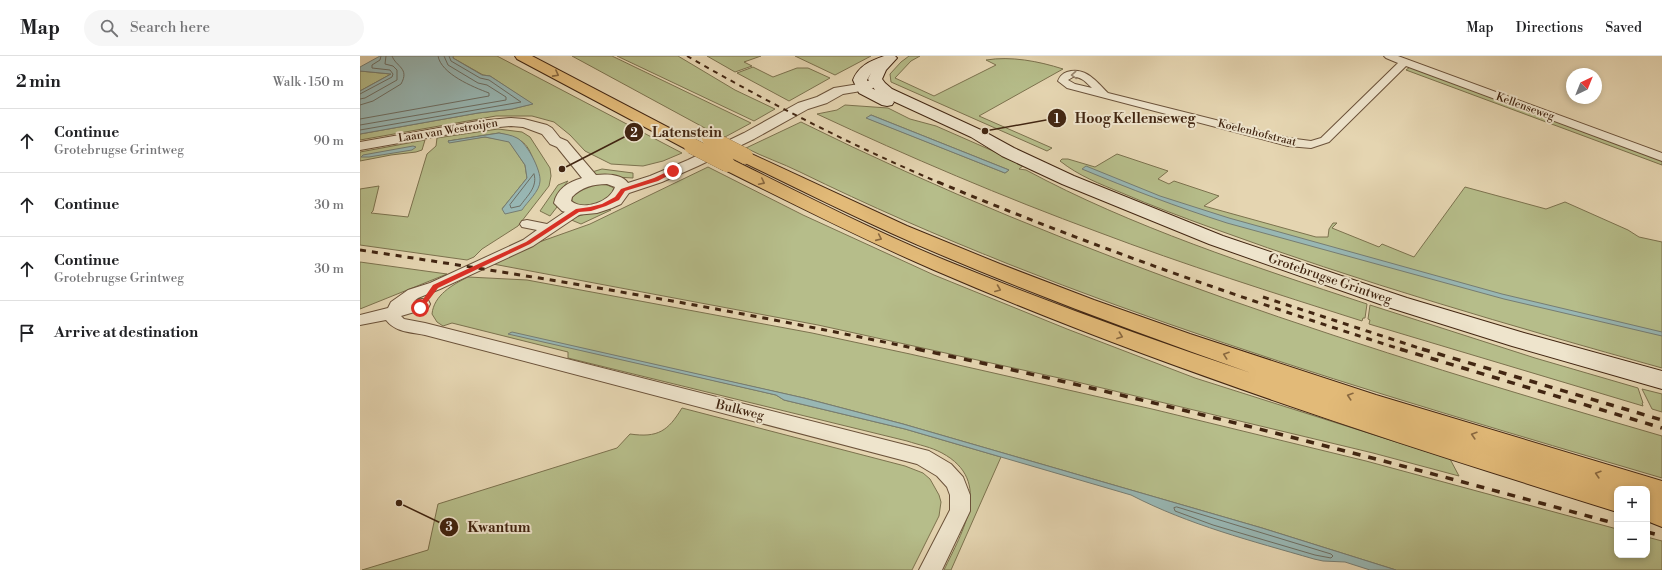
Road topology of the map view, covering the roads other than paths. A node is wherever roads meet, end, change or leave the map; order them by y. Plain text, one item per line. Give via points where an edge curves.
1 (522, 56) edge
2 (549, 56) edge
3 (892, 57) edge
4 (1400, 58) edge
5 (582, 73) dead end
6 (866, 83) junction
7 (608, 86) dead end
8 (1104, 95) dead end
9 (642, 103) dead end
10 (360, 146) edge
11 (1662, 157) edge
12 (736, 160) junction
13 (585, 182) junction
14 (622, 186) junction
15 (572, 209) junction
16 (538, 226) junction
17 (510, 250) junction
18 (435, 286) junction
19 (422, 304) junction
20 (393, 312) junction
21 (360, 320) edge
22 (425, 329) junction
23 (1662, 380) edge
24 (1662, 493) edge
25 (1614, 499) edge
26 (1650, 510) edge
27 (1662, 514) edge
28 (930, 570) edge

1 -> 12 highway, bridge via 699,138
2 - 5 highway
3 - 6 main road
4 - 8 street, Koelenhofstraat via 1318,144 1288,142
4 - 11 street, Kellenseweg
6 - 14 street via 803,106 749,136 656,180
6 - 23 main road, Grotebrugse Grintweg via 1068,180 1165,220 1399,303
7 - 9 highway
10 - 13 street, Laan van Westroijen via 478,125 524,123 547,131 555,141 552,147
24 -> 12 highway via 1374,404 1138,324 1040,288
12 -> 25 highway via 822,212 1012,295 1211,369 1507,467
13 - 14 street via 608,179
13 - 15 street via 569,190 562,198 562,204
14 - 15 street via 617,198 604,205 591,209
15 - 16 street
16 - 17 street
16 - 17 street via 528,243
17 - 18 street
18 - 19 street
18 - 20 street via 413,294
19 - 20 street
19 - 22 street via 419,316
20 - 21 street
20 - 22 street, Bulkweg via 392,317 399,324
22 - 28 street, Bulkweg via 922,457 944,470 956,483 960,495 960,511
26 - 27 highway

